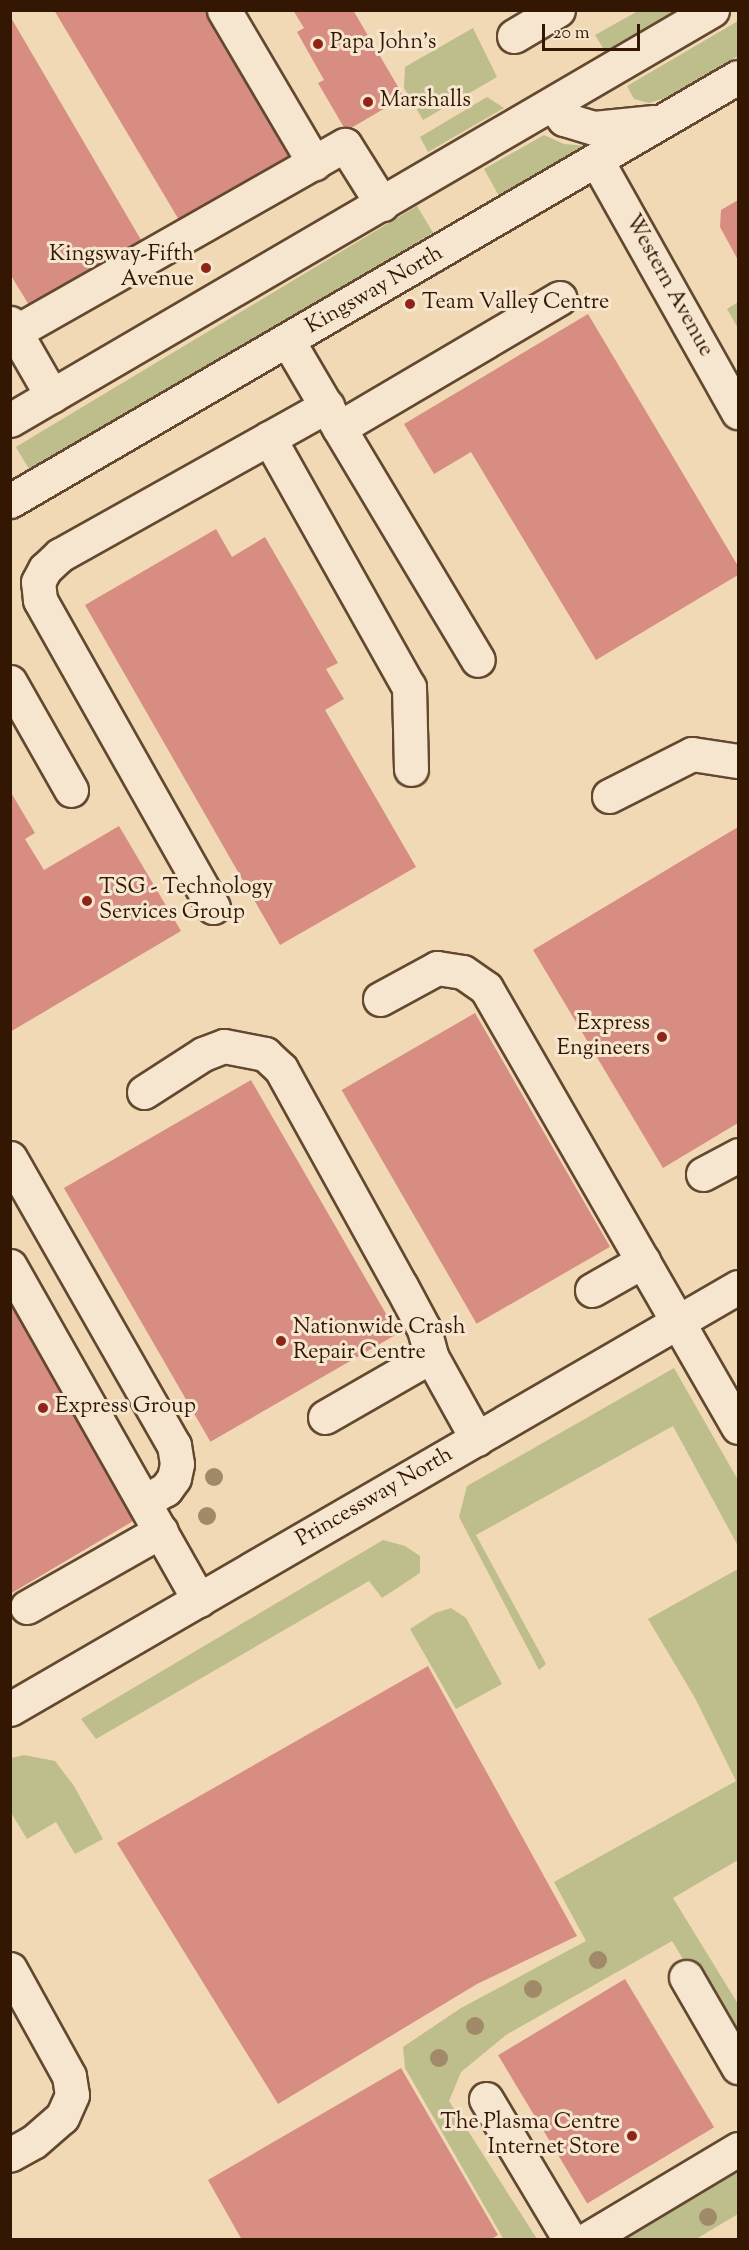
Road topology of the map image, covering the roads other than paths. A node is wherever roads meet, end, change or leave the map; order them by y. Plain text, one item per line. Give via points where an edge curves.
1 (224, 10) edge
2 (558, 10) edge
3 (712, 10) edge
4 (514, 36) dead end
5 (738, 77) edge
6 (553, 105) junction
7 (664, 121) junction
8 (597, 161) junction
9 (314, 163) junction
10 (382, 204) junction
11 (560, 298) dead end
12 (12, 330) edge
13 (288, 341) junction
14 (52, 396) junction
15 (738, 412) edge
16 (333, 417) junction
17 (10, 420) edge
18 (269, 438) junction
19 (10, 501) edge
20 (478, 660) dead end
21 (10, 682) edge
22 (738, 761) edge
23 (411, 769) dead end
24 (72, 790) dead end
25 (609, 796) dead end
26 (213, 907) dead end
27 (380, 999) dead end
28 (144, 1092) dead end
29 (738, 1155) edge
30 (10, 1158) edge
31 (703, 1174) dead end
32 (643, 1261) junction
33 (10, 1266) edge
34 (738, 1287) edge
35 (592, 1290) dead end
36 (678, 1322) junction
37 (431, 1356) junction
38 (325, 1417) dead end
39 (738, 1427) edge
40 (477, 1439) junction
41 (145, 1501) junction
42 (161, 1531) junction
43 (199, 1600) junction
44 (27, 1607) dead end
45 (10, 1709) edge
46 (10, 1969) edge
47 (686, 1977) dead end
48 (738, 2067) edge
49 (486, 2099) dead end
50 (738, 2149) edge
51 (10, 2155) edge
52 (570, 2240) edge
53 (586, 2240) edge

1 - 9 street
2 - 4 street
3 - 6 street
5 - 7 street, Kingsway North
6 - 7 street via 564,119 594,128
6 - 10 street
7 - 8 street, Kingsway North
8 - 13 street, Kingsway North
8 - 15 street, Western Avenue
9 - 10 street via 345,145
9 - 12 street
10 - 14 street
11 - 16 street
12 - 14 street
13 - 16 street
13 - 19 street, Kingsway North
14 - 17 street
16 - 18 street
16 - 20 street
18 - 23 street via 409,687
18 - 26 street via 60,555 38,582 40,600
21 - 24 street
22 - 25 street via 692,754
27 - 32 street via 437,968 463,972 486,988
28 - 37 street via 203,1054 224,1046 266,1054 280,1069 401,1286 424,1329
29 - 31 street
30 - 41 street via 174,1446 174,1478 166,1489
32 - 35 street
32 - 36 street
33 - 41 street
34 - 36 street, Princessway North
36 - 39 street
36 - 40 street, Princessway North
37 - 38 street
37 - 40 street
40 - 43 street, Princessway North
41 - 42 street
42 - 43 street
42 - 44 street
43 - 45 street, Princessway North
46 - 51 street via 69,2076 72,2096 62,2117 33,2142
47 - 48 street
49 - 52 street
50 - 53 street

